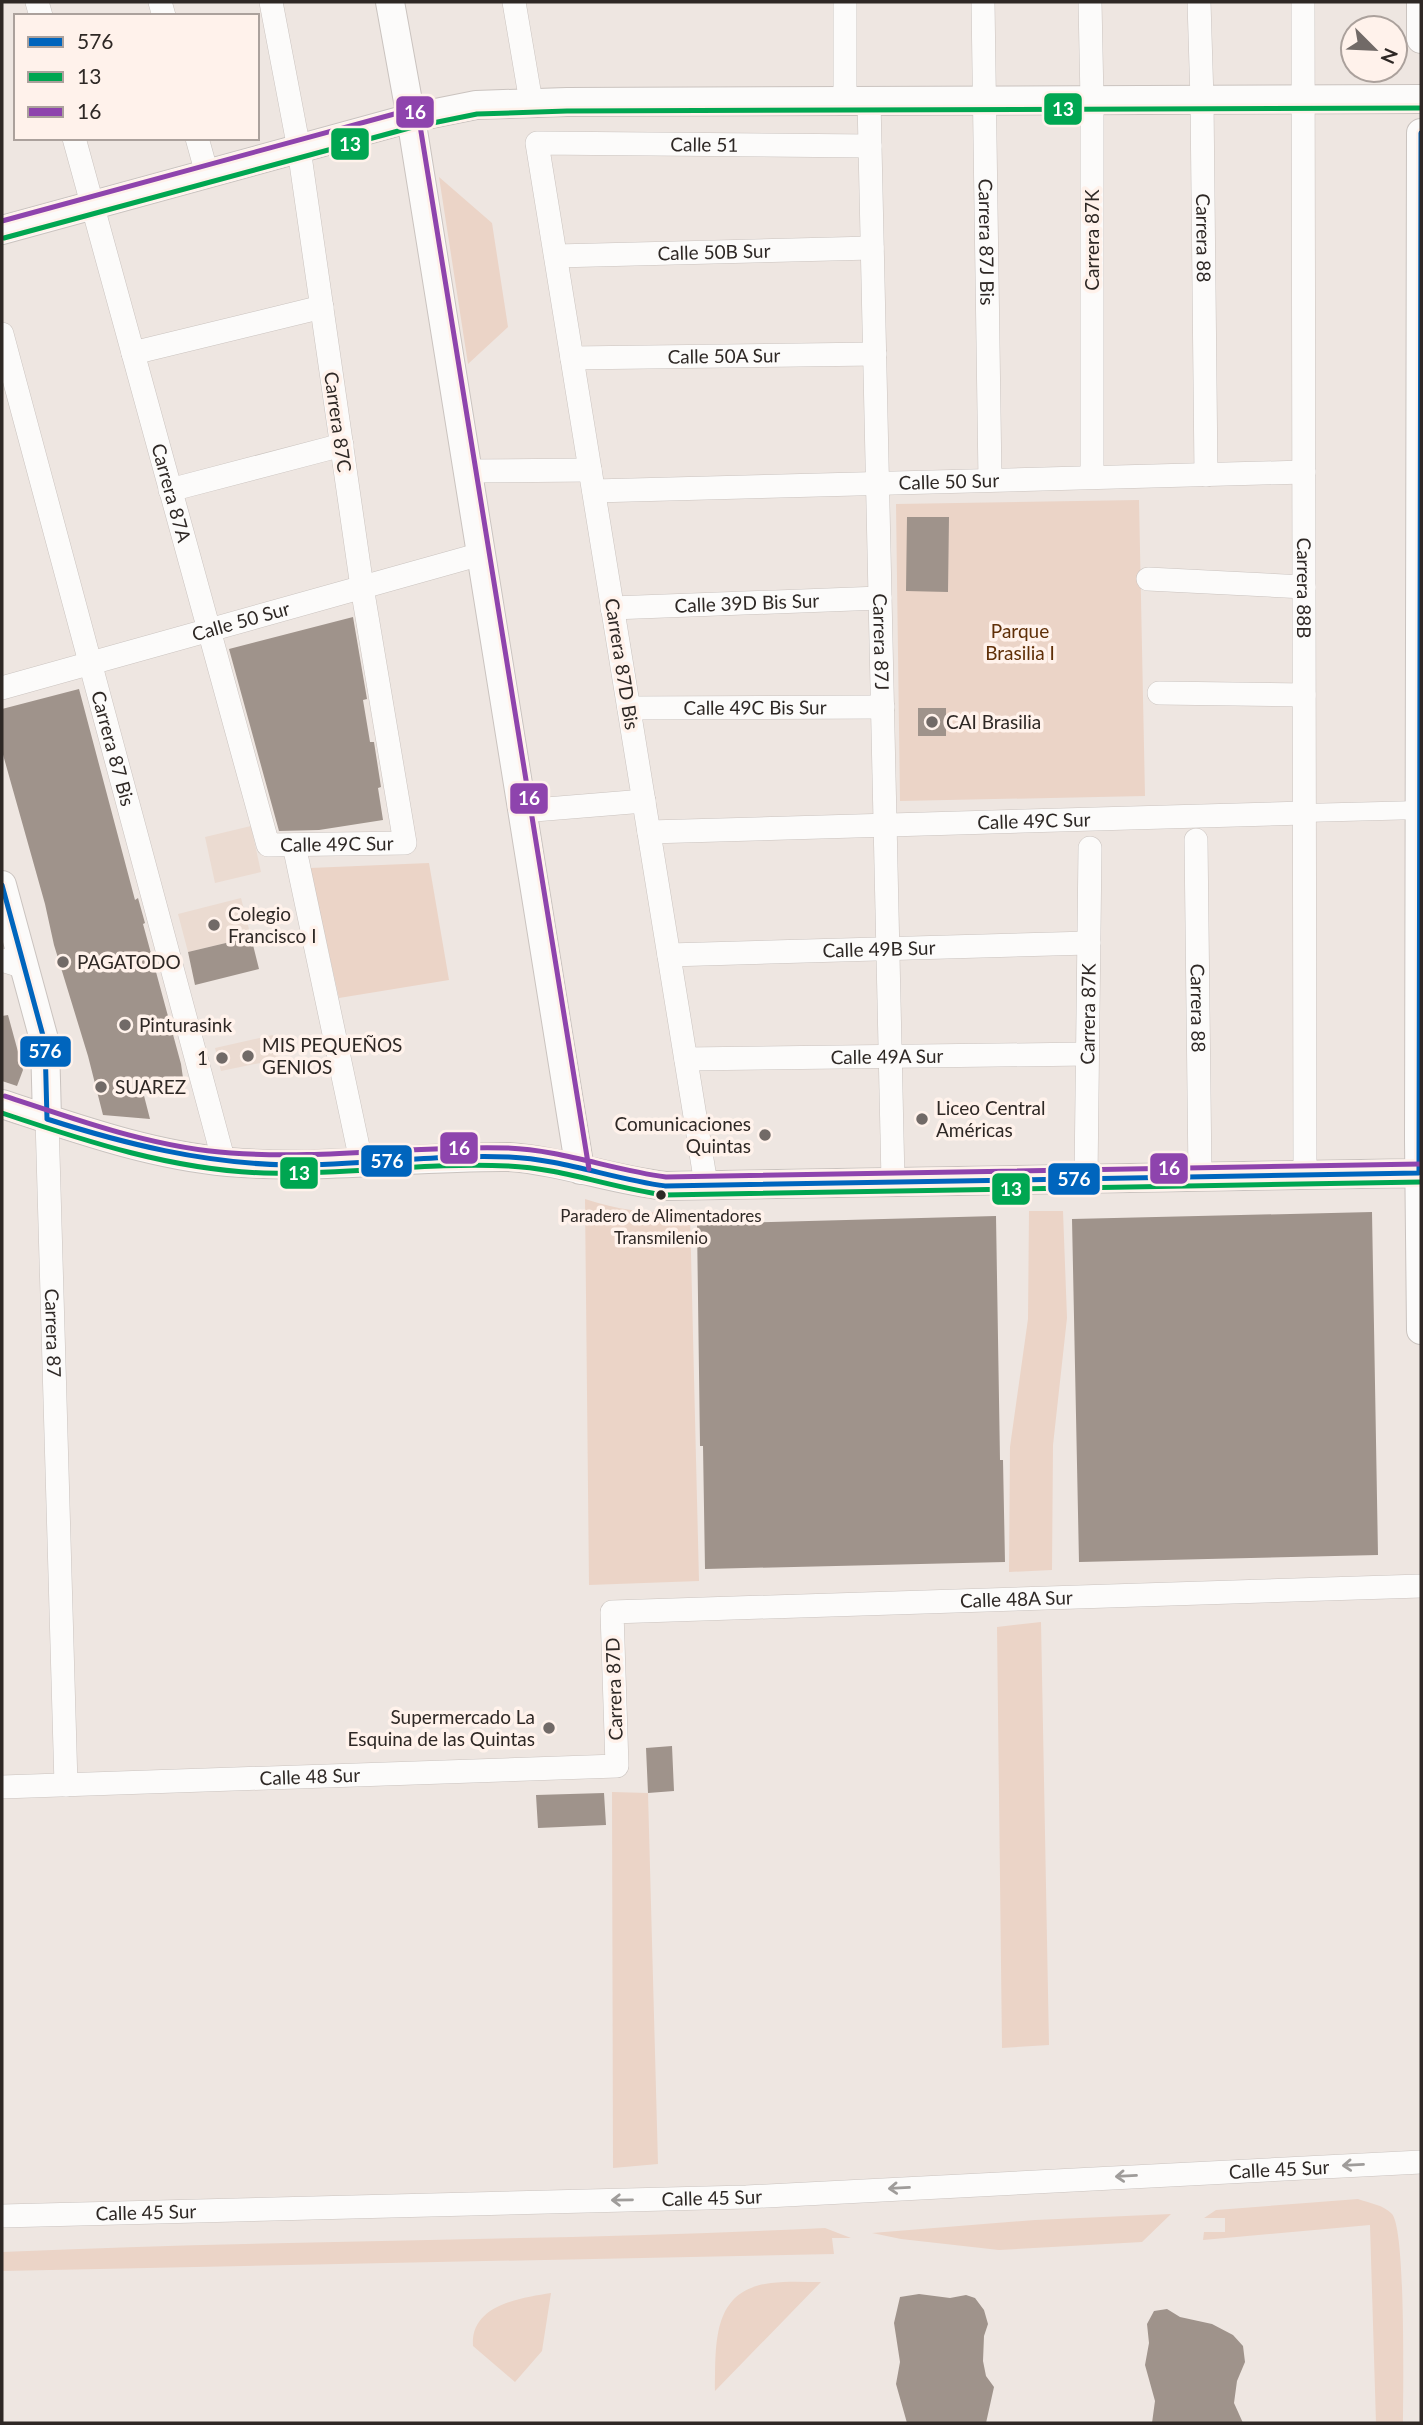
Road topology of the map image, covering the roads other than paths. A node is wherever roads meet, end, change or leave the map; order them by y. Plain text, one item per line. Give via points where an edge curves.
1 (271, 2) edge
2 (390, 2) edge
3 (514, 2) edge
4 (845, 2) edge
5 (983, 2) edge
6 (1090, 2) edge
7 (1199, 2) edge
8 (1303, 2) edge
9 (1421, 2) edge
10 (1421, 39) edge
11 (1303, 99) junction
12 (1421, 99) edge
13 (984, 100) junction
14 (1092, 100) junction
15 (1202, 100) junction
16 (857, 101) junction
17 (531, 102) junction
18 (411, 118) junction
19 (1421, 133) edge
20 (75, 140) edge
21 (198, 140) edge
22 (537, 143) joint
23 (870, 146) junction
24 (299, 149) junction
25 (207, 174) junction
26 (92, 205) junction
27 (2, 230) edge
28 (872, 248) junction
29 (556, 256) junction
30 (322, 307) junction
31 (1421, 313) edge
32 (2, 334) edge
33 (133, 353) junction
34 (875, 355) junction
35 (572, 358) junction
36 (342, 445) junction
37 (468, 471) junction
38 (1304, 472) junction
39 (1206, 474) junction
40 (1092, 477) junction
41 (592, 480) junction
42 (990, 480) junction
43 (878, 483) junction
44 (170, 490) junction
45 (481, 554) junction
46 (1148, 579) dead end
47 (362, 587) junction
48 (1304, 587) junction
49 (1421, 592) edge
50 (880, 598) junction
51 (612, 608) junction
52 (208, 630) junction
53 (90, 663) junction
54 (2, 688) edge
55 (1160, 693) dead end
56 (1304, 695) junction
57 (883, 707) junction
58 (629, 708) junction
59 (644, 801) junction
60 (522, 811) junction
61 (1304, 813) junction
62 (1420, 821) edge
63 (885, 825) junction
64 (649, 832) junction
65 (1196, 840) dead end
66 (405, 843) joint
67 (268, 845) joint
68 (294, 845) junction
69 (1090, 848) dead end
70 (2, 885) edge
71 (1089, 943) junction
72 (888, 949) junction
73 (669, 955) junction
74 (13, 963) edge
75 (1087, 1054) junction
76 (890, 1056) junction
77 (685, 1059) junction
78 (2, 1104) edge
79 (47, 1119) junction
80 (361, 1161) junction
81 (224, 1162) junction
82 (580, 1170) junction
83 (1420, 1173) edge
84 (1305, 1174) junction
85 (1200, 1176) junction
86 (1086, 1178) junction
87 (893, 1181) junction
88 (706, 1184) junction
89 (1421, 1330) edge
90 (1421, 1586) edge
91 (612, 1612) joint
92 (617, 1766) joint
93 (66, 1785) junction
94 (2, 1787) edge
95 (1421, 2162) edge
96 (2, 2216) edge

1 - 24 street, Carrera 87C
2 - 18 street
3 - 17 street
4 - 16 street, Carrera 87J
5 - 13 street, Carrera 87J Bis
6 - 14 street, Carrera 87K
7 - 15 street, Carrera 88
8 - 11 street, Carrera 88B
9 - 10 street
11 - 12 street
11 - 15 street
11 - 38 street, Carrera 88B
13 - 14 street
13 - 16 street
13 - 42 street, Carrera 87J Bis
14 - 15 street
14 - 40 street, Carrera 87K
15 - 39 street, Carrera 88
16 - 17 street
16 - 23 street, Carrera 87J
17 - 18 street
18 - 24 street
18 - 37 street
19 - 31 street
20 - 26 street, Carrera 87A
21 - 25 street
22 - 23 street, Calle 51
22 - 29 street, Carrera 87D Bis
23 - 28 street, Carrera 87J
24 - 25 street
24 - 30 street, Carrera 87C
25 - 26 street
26 - 27 street
26 - 33 street, Carrera 87A
28 - 29 street, Calle 50B Sur
28 - 34 street, Carrera 87J
29 - 35 street, Carrera 87D Bis
30 - 33 street
30 - 36 street, Carrera 87C
31 - 49 street
32 - 53 street, Carrera 87 Bis
33 - 44 street, Carrera 87A
34 - 35 street, Calle 50A Sur
34 - 43 street, Carrera 87J
35 - 41 street, Carrera 87D Bis
36 - 44 street
36 - 47 street, Carrera 87C
37 - 41 street, Calle 50 Sur
37 - 45 street
38 - 39 street, Calle 50 Sur
38 - 48 street, Carrera 88B
39 - 40 street, Calle 50 Sur
40 - 42 street, Calle 50 Sur
41 - 43 street, Calle 50 Sur
41 - 51 street, Carrera 87D Bis
42 - 43 street, Calle 50 Sur
43 - 50 street, Carrera 87J
44 - 52 street, Carrera 87A
45 - 47 street, Calle 50 Sur
45 - 60 street
46 - 48 street
47 - 52 street, Calle 50 Sur
47 - 66 street, Carrera 87C
48 - 56 street, Carrera 88B
49 - 62 street
50 - 51 street, Calle 39D Bis Sur
50 - 57 street, Carrera 87J
51 - 58 street, Carrera 87D Bis
52 - 53 street, Calle 50 Sur
52 - 67 street, Carrera 87A
53 - 54 street, Calle 50 Sur
53 - 81 street, Carrera 87 Bis
55 - 56 street
56 - 61 street, Carrera 88B
57 - 58 street, Calle 49C Bis Sur
57 - 63 street, Carrera 87J
58 - 59 street, Carrera 87D Bis
59 - 60 street
59 - 64 street, Carrera 87D Bis
60 - 82 street
61 - 62 street, Calle 49C Sur
61 - 63 street, Calle 49C Sur
61 - 84 street, Carrera 88B
62 - 83 street
63 - 64 street, Calle 49C Sur
63 - 72 street, Carrera 87J
64 - 73 street, Carrera 87D Bis
65 - 85 street, Carrera 88
66 - 68 street, Calle 49C Sur
67 - 68 street, Calle 49C Sur
68 - 80 street
69 - 71 street, Carrera 87K
70 - 74 street, Carrera 87
71 - 72 street, Calle 49B Sur
71 - 75 street, Carrera 87K
72 - 73 street, Calle 49B Sur
72 - 76 street, Carrera 87J
73 - 77 street, Carrera 87D Bis
74 - 79 street, Carrera 87 via 45,1044
75 - 76 street, Calle 49A Sur
75 - 86 street, Carrera 87K
76 - 77 street, Calle 49A Sur
76 - 87 street, Carrera 87J
77 - 88 street, Carrera 87D Bis
78 - 79 street
79 - 81 street via 108,1138
79 - 93 street, Carrera 87
80 - 81 street
80 - 82 street via 509,1157
82 - 88 street via 644,1184
83 - 84 street
83 - 89 street
84 - 85 street
85 - 86 street
86 - 87 street
87 - 88 street
90 - 91 street, Calle 48A Sur
91 - 92 street, Carrera 87D
92 - 93 street, Calle 48 Sur
93 - 94 street, Calle 48 Sur
95 -> 96 street, Calle 45 Sur via 746,2197

